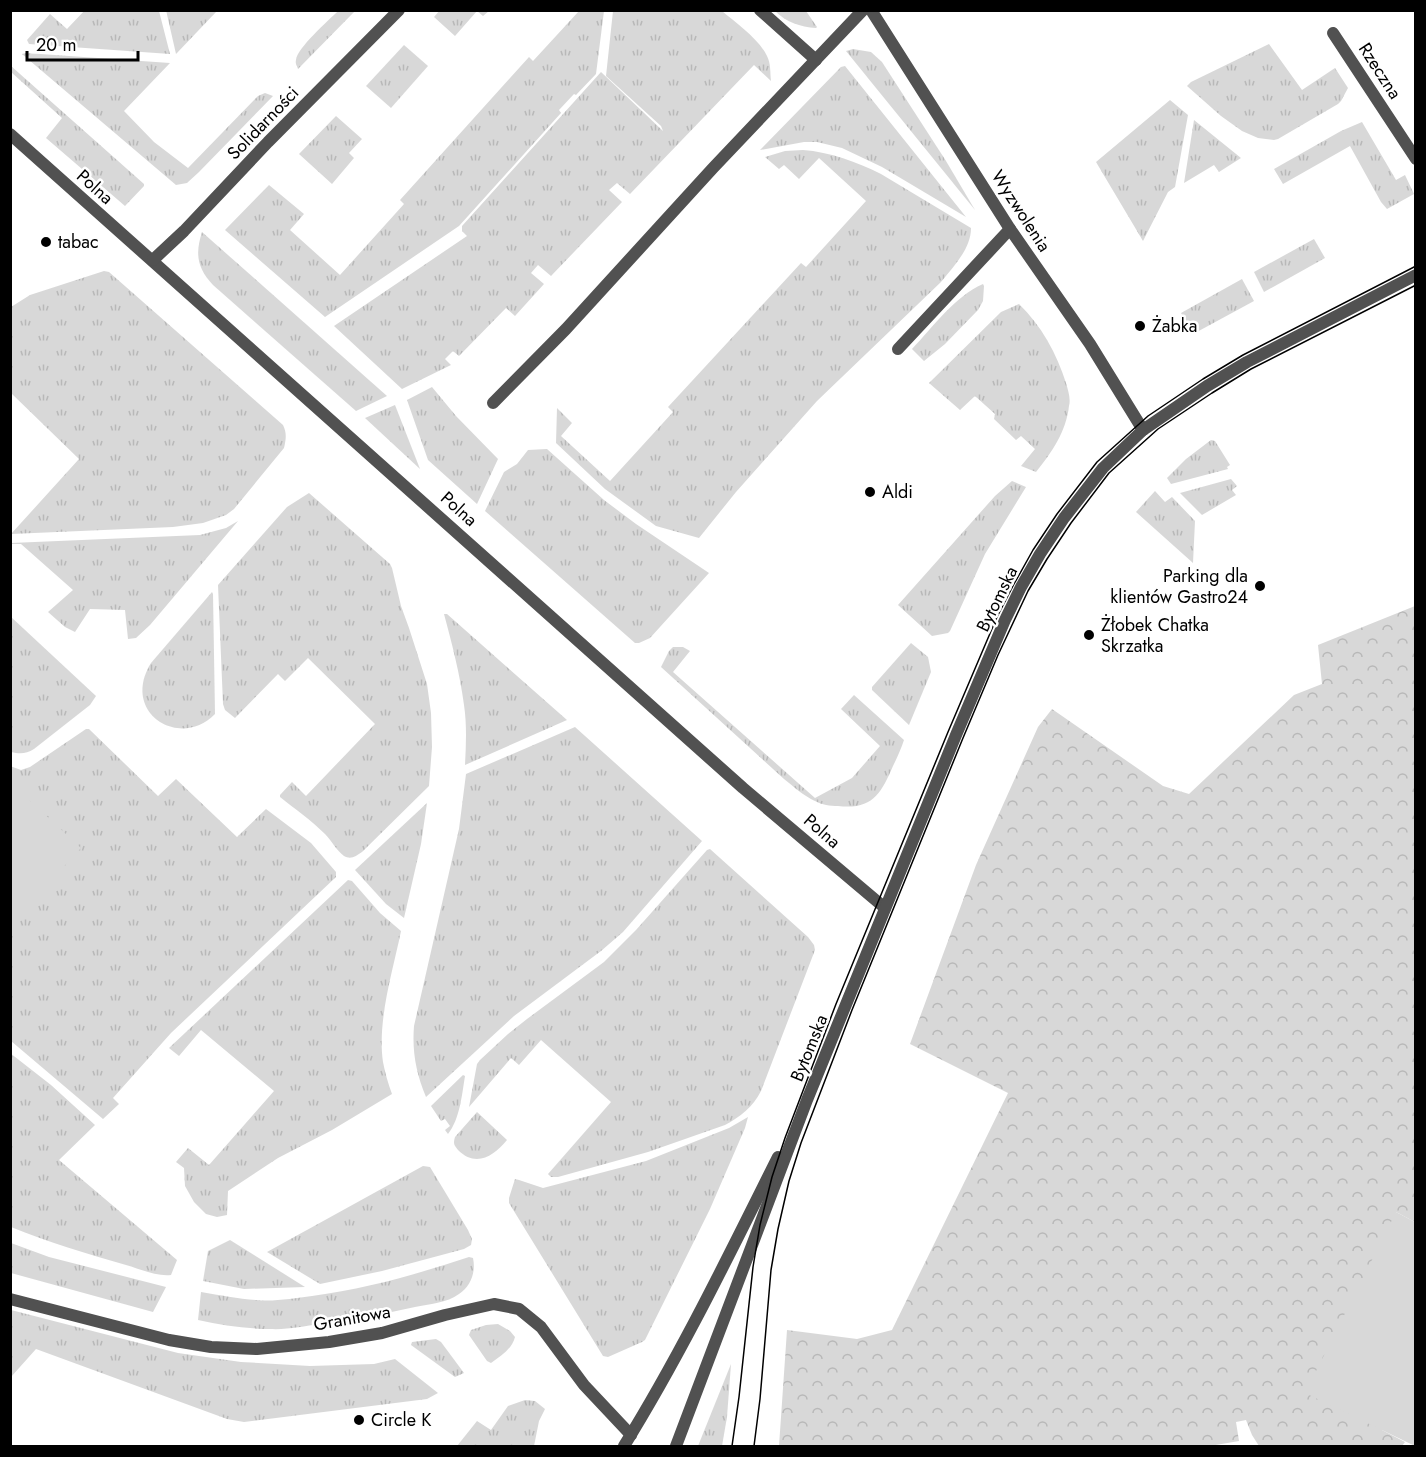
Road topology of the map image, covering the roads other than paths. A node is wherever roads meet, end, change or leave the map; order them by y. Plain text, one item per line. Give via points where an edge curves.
1 (399, 10) edge
2 (760, 10) edge
3 (863, 10) edge
4 (871, 10) edge
5 (1333, 33) dead end
6 (816, 60) junction
7 (10, 134) edge
8 (1416, 159) edge
9 (1010, 229) junction
10 (153, 260) junction
11 (1416, 275) edge
12 (898, 349) dead end
13 (493, 403) dead end
14 (1143, 430) junction
15 (885, 908) junction
16 (807, 1100) junction
17 (10, 1299) edge
18 (631, 1435) junction
19 (624, 1446) edge
20 (638, 1446) edge
21 (675, 1446) edge

1 - 10 street, Solidarności
2 - 6 street
3 - 6 street
4 - 9 street, Wyzwolenia
5 - 8 street, Rzeczna
6 - 13 street
7 - 10 street, Polna
9 - 12 street
9 - 14 street, Wyzwolenia via 1090,344
10 - 15 street, Polna via 735,780
11 - 14 street, Bytomska via 1247,362
14 - 15 street, Bytomska via 1086,489 1021,587
15 - 16 street, Bytomska
16 - 18 street, Bytomska via 723,1268
16 - 21 street, Bytomska
17 - 18 street, Granitowa via 169,1340 257,1349 382,1333 494,1304 519,1309 541,1327 584,1385
18 - 19 street, Bytomska
18 - 20 street, Granitowa

